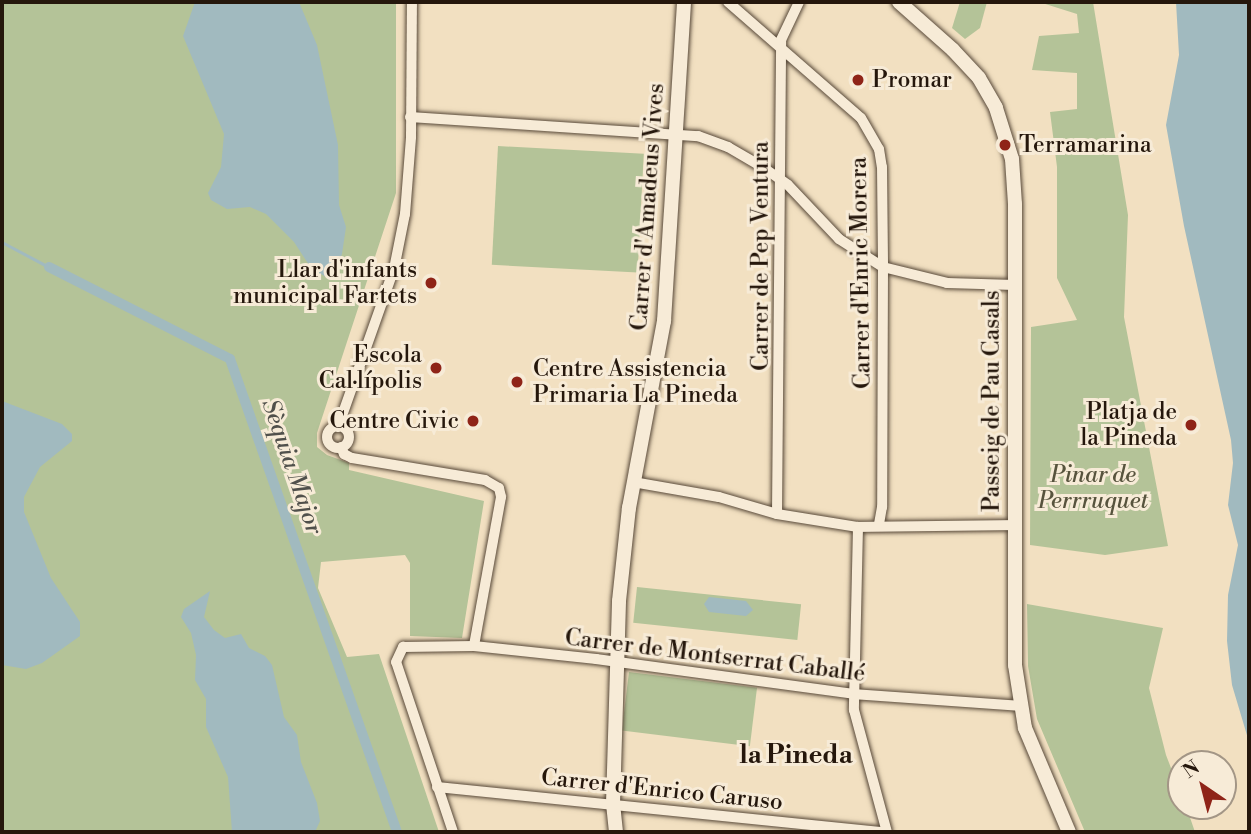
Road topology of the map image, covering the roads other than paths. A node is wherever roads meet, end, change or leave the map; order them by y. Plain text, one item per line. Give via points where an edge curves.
1 (412, 2) edge
2 (684, 2) edge
3 (728, 2) edge
4 (799, 2) edge
5 (899, 2) edge
6 (781, 47) junction
7 (410, 117) junction
8 (676, 133) junction
9 (780, 179) junction
10 (883, 267) junction
11 (1015, 285) junction
12 (338, 427) junction
13 (341, 447) junction
14 (634, 482) junction
15 (777, 514) junction
16 (879, 524) junction
17 (1014, 525) junction
18 (858, 527) junction
19 (474, 646) junction
20 (615, 662) junction
21 (854, 694) junction
22 (1021, 706) junction
23 (437, 787) junction
24 (613, 804) junction
25 (453, 832) edge
26 (616, 832) edge
27 (885, 832) edge
28 (1069, 832) edge

1 - 7 street
2 - 8 street, Carrer d'Amadeus Vives
3 - 6 street, Carrer d'Enric Morera
4 - 6 street, Carrer de Pep Ventura via 783,32
5 - 11 street, Passeig de Pau Casals via 973,71 998,115 1012,159
6 - 9 street, Carrer de Pep Ventura
6 - 10 street, Carrer d'Enric Morera via 856,113 876,141 883,167
7 - 8 street
7 - 12 street via 408,191 394,269
8 - 9 street via 728,147
8 - 14 street, Carrer d'Amadeus Vives via 662,334
9 - 10 street via 839,239
9 - 15 street, Carrer de Pep Ventura
10 - 11 street via 947,283
10 - 16 street, Carrer d'Enric Morera
11 - 17 street, Passeig de Pau Casals
12 - 13 street via 348,435
12 - 13 street via 327,438 332,446
13 - 19 street via 352,458 498,486 501,497
14 - 15 street via 719,497
14 - 20 street, Carrer d'Amadeus Vives
15 - 18 street
16 - 17 street
16 - 18 street
17 - 22 street, Passeig de Pau Casals via 1015,658
18 - 21 street
19 - 20 street, Carrer de Montserrat Caballé
19 - 23 street, Carrer de Montserrat Caballé via 403,647 396,662
20 - 21 street, Carrer de Montserrat Caballé
20 - 24 street, Carrer d'Amadeus Vives
21 - 22 street, Carrer de Montserrat Caballé
21 - 27 street via 854,710
22 - 28 street, Passeig de Pau Casals via 1035,755
23 - 24 street, Carrer d'Enrico Caruso
23 - 25 street
24 - 26 street, Carrer d'Amadeus Vives
24 - 27 street, Carrer d'Enrico Caruso

